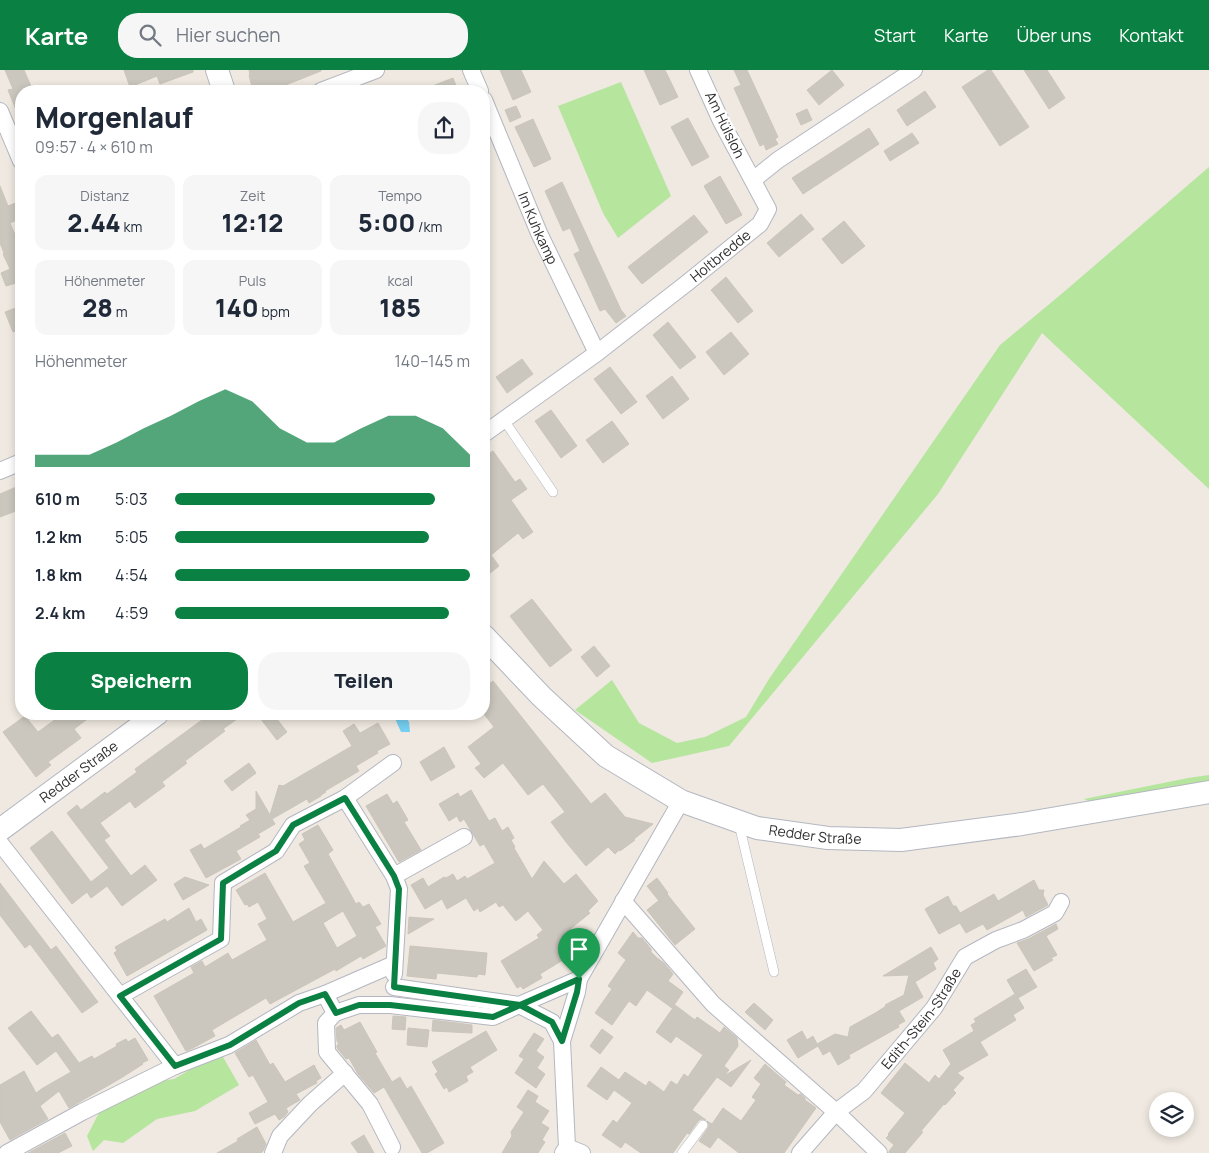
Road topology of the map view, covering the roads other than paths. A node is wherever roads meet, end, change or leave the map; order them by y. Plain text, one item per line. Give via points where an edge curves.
1 (218, 70) edge
2 (376, 70) edge
3 (471, 70) edge
4 (698, 70) edge
5 (914, 70) edge
6 (222, 85) edge
7 (337, 85) edge
8 (477, 85) edge
9 (0, 111) edge
10 (490, 115) edge
11 (15, 147) edge
12 (753, 180) junction
13 (597, 353) junction
14 (504, 420) junction
15 (490, 430) edge
16 (15, 465) edge
17 (0, 471) edge
18 (553, 492) dead end
19 (490, 642) edge
20 (149, 720) edge
21 (393, 763) dead end
22 (1209, 792) edge
23 (345, 798) junction
24 (681, 801) junction
25 (738, 821) junction
26 (0, 830) edge
27 (464, 837) dead end
28 (0, 843) edge
29 (394, 876) junction
30 (623, 901) junction
31 (1061, 902) dead end
32 (394, 964) junction
33 (774, 972) dead end
34 (579, 979) junction
35 (394, 987) junction
36 (325, 994) junction
37 (120, 996) junction
38 (390, 1005) junction
39 (520, 1005) junction
40 (336, 1013) junction
41 (562, 1041) junction
42 (175, 1066) junction
43 (345, 1073) junction
44 (836, 1112) junction
45 (703, 1125) dead end
46 (392, 1147) dead end
47 (565, 1150) edge
48 (8, 1153) edge
49 (273, 1153) edge
50 (582, 1153) edge
51 (682, 1153) edge
52 (800, 1153) edge
53 (880, 1153) edge

1 - 6 street
2 - 7 street
3 - 8 street
4 - 12 street, Am Hülsloh
5 - 12 street
9 - 11 street
10 - 13 street, Im Kuhkamp via 539,233
12 - 13 street, Holtbredde via 768,210 760,224
13 - 14 street, Holtbredde
14 - 15 street, Holtbredde
14 - 18 lane
16 - 17 street
19 - 24 street, Redder Straße via 606,756
20 - 26 street, Redder Straße
21 - 23 street
22 - 25 street, Redder Straße via 1022,824 901,840 828,838 757,828
23 - 29 street
23 - 37 street via 293,825 276,851 223,883 221,939
24 - 25 street, Redder Straße
24 - 30 street
25 - 33 lane
27 - 29 street
28 - 37 street
29 - 32 street via 399,889
30 - 34 street
30 - 44 street via 713,1004
31 - 44 street, Edith-Stein-Straße via 1055,913 964,957 934,1008 864,1091
32 - 35 street
32 - 36 street
34 - 39 street
34 - 41 street
35 - 38 street
35 - 39 street
36 - 40 street
36 - 42 street via 299,1003 230,1045
37 - 42 street
38 - 39 street via 493,1017
38 - 40 street via 359,1005
39 - 41 street via 552,1022
40 - 43 street via 326,1023 327,1052
41 - 47 street
42 - 48 street
43 - 46 street via 370,1104
43 - 49 street via 280,1136
44 - 52 street, Edith-Stein-Straße
44 - 53 street
45 - 51 lane
47 - 50 street

